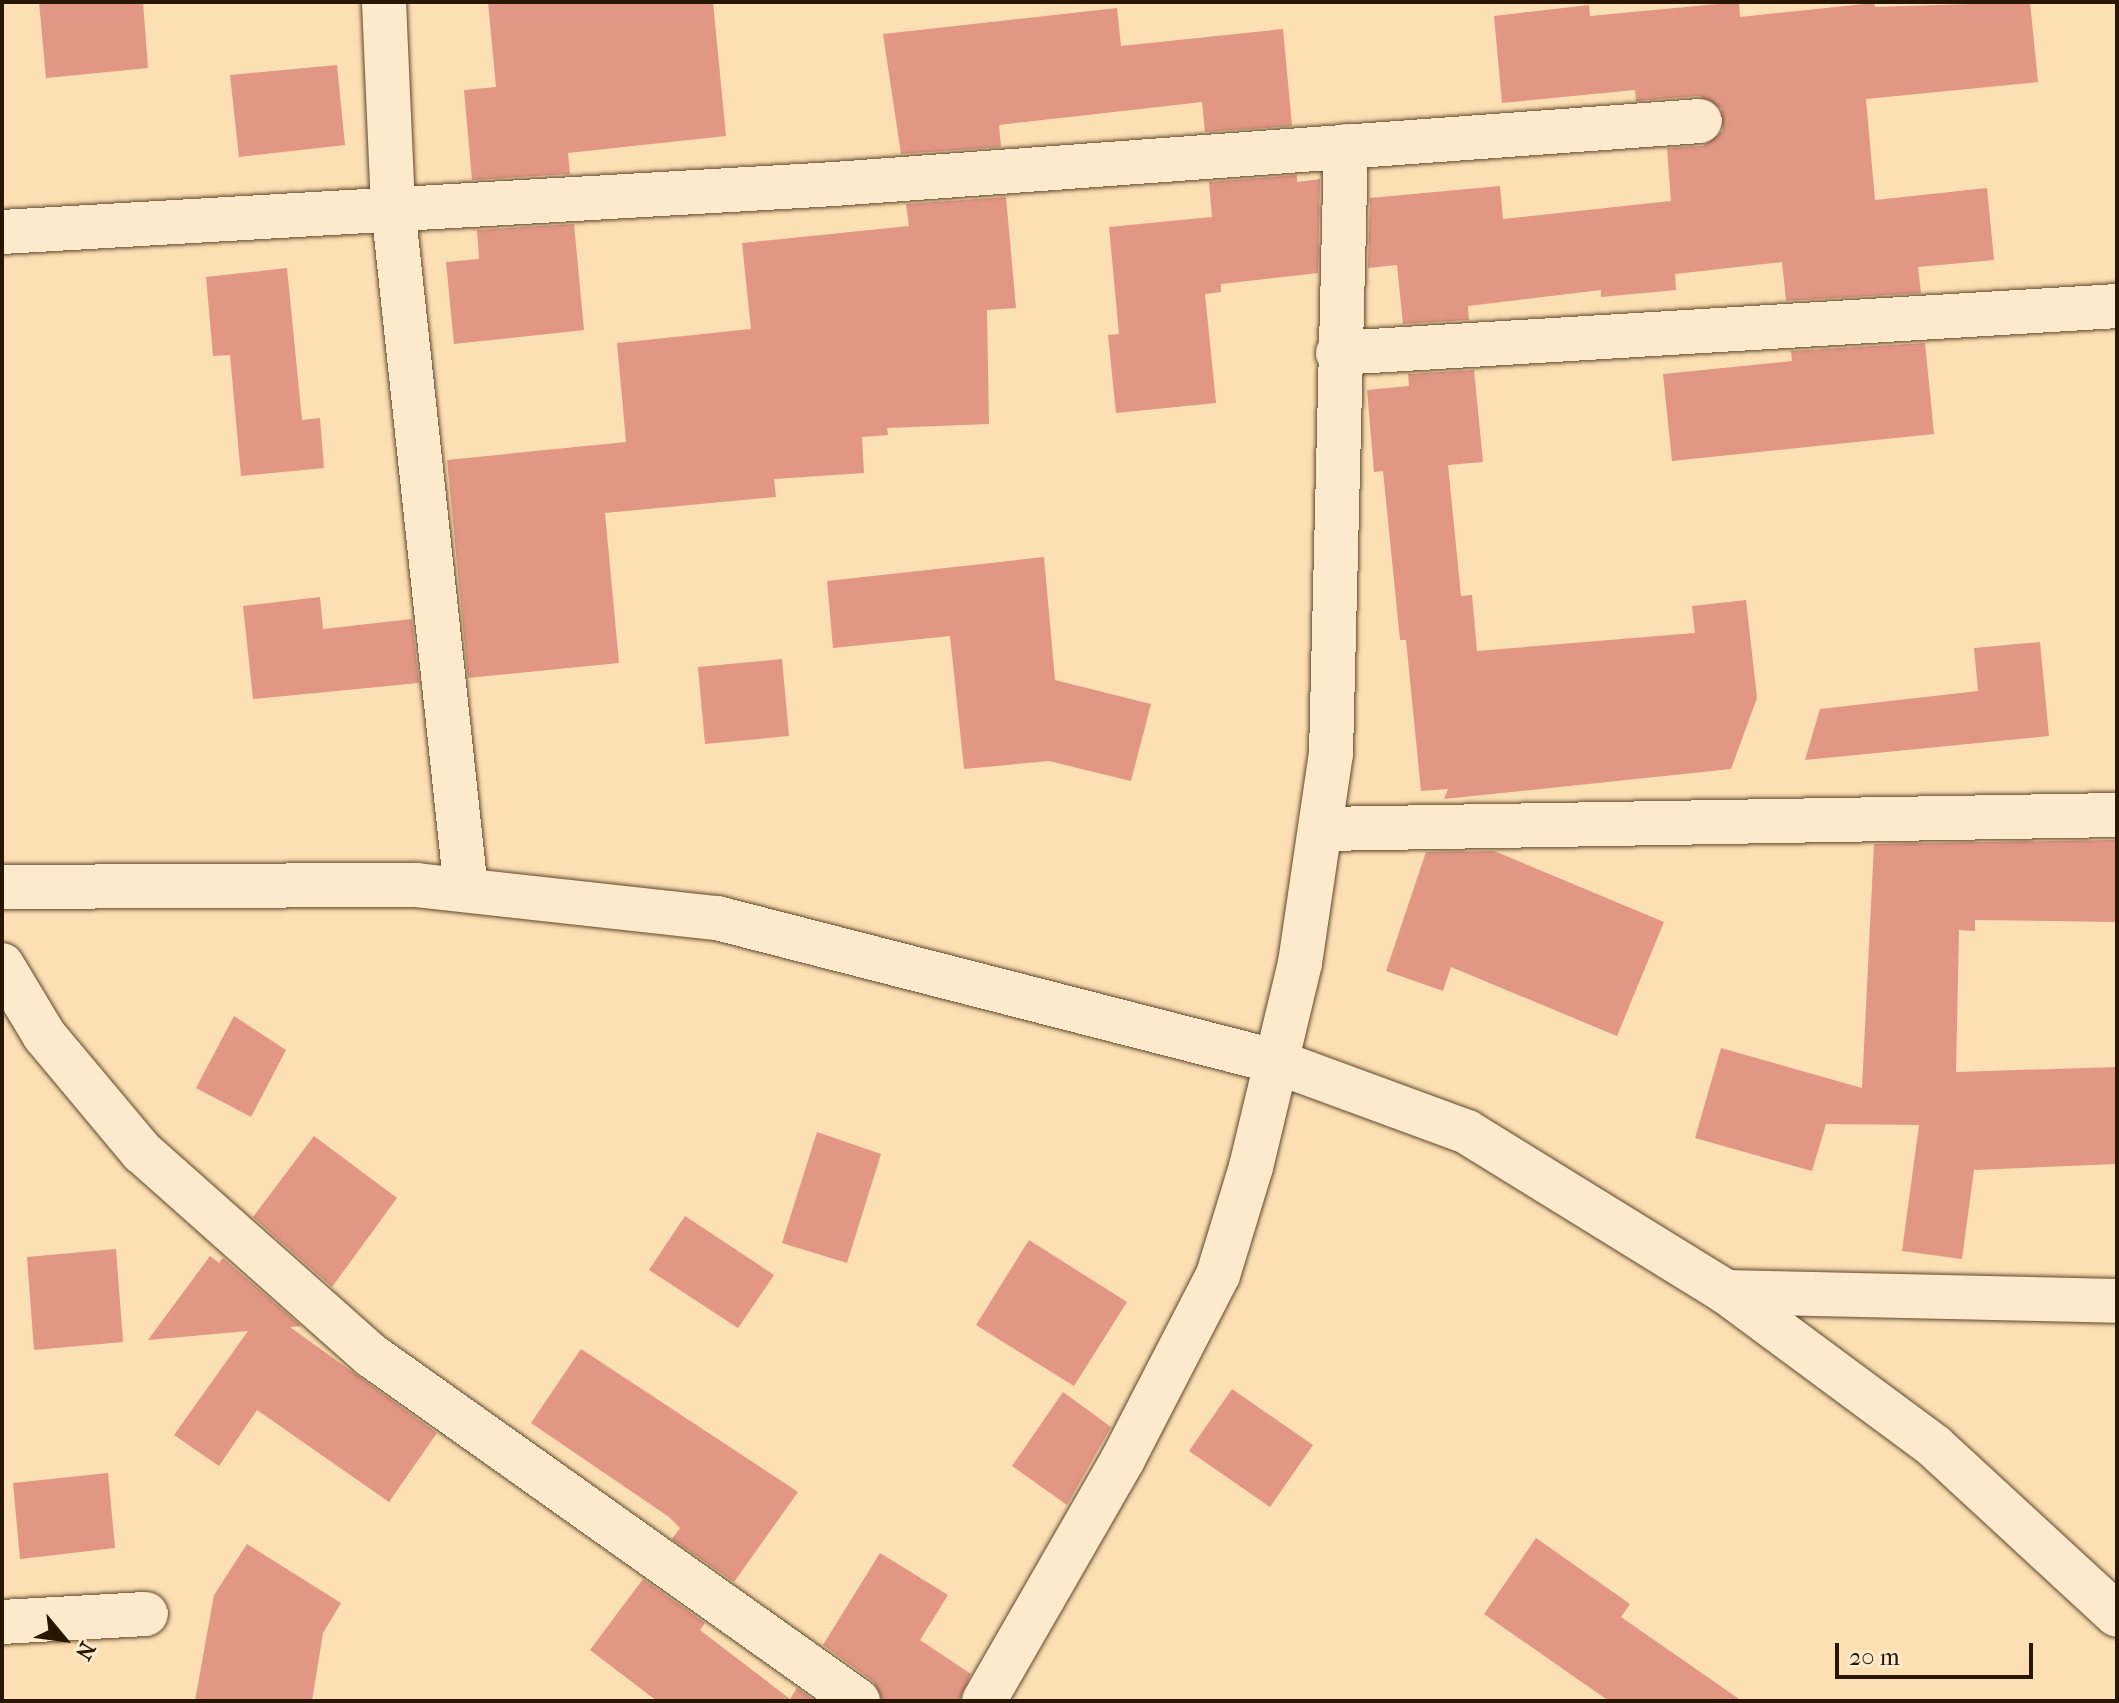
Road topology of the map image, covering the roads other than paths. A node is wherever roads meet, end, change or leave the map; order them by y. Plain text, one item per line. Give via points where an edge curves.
1 (384, 2) edge
2 (1700, 121) dead end
3 (1346, 146) junction
4 (393, 207) junction
5 (2, 232) edge
6 (2117, 306) edge
7 (1338, 353) junction
8 (2117, 815) edge
9 (1323, 829) junction
10 (2, 887) edge
11 (466, 890) junction
12 (2, 965) edge
13 (1274, 1061) junction
14 (1726, 1292) junction
15 (2117, 1301) edge
16 (146, 1614) dead end
17 (2117, 1615) edge
18 (2, 1622) edge
19 (858, 1701) edge
20 (984, 1701) edge

1 - 4 street
2 - 3 street
3 - 4 street via 834,184
3 - 7 street
4 - 5 street
4 - 11 street
6 - 7 street
7 - 9 street via 1331,754
8 - 9 street
9 - 13 street via 1300,963
10 - 11 street via 401,885
11 - 13 street via 717,918
12 - 19 street via 44,1035 142,1152 372,1356
13 - 14 street via 1467,1132
13 - 20 street via 1251,1167 1218,1275 1116,1473
14 - 15 street
14 - 17 street via 1934,1446
16 - 18 street

